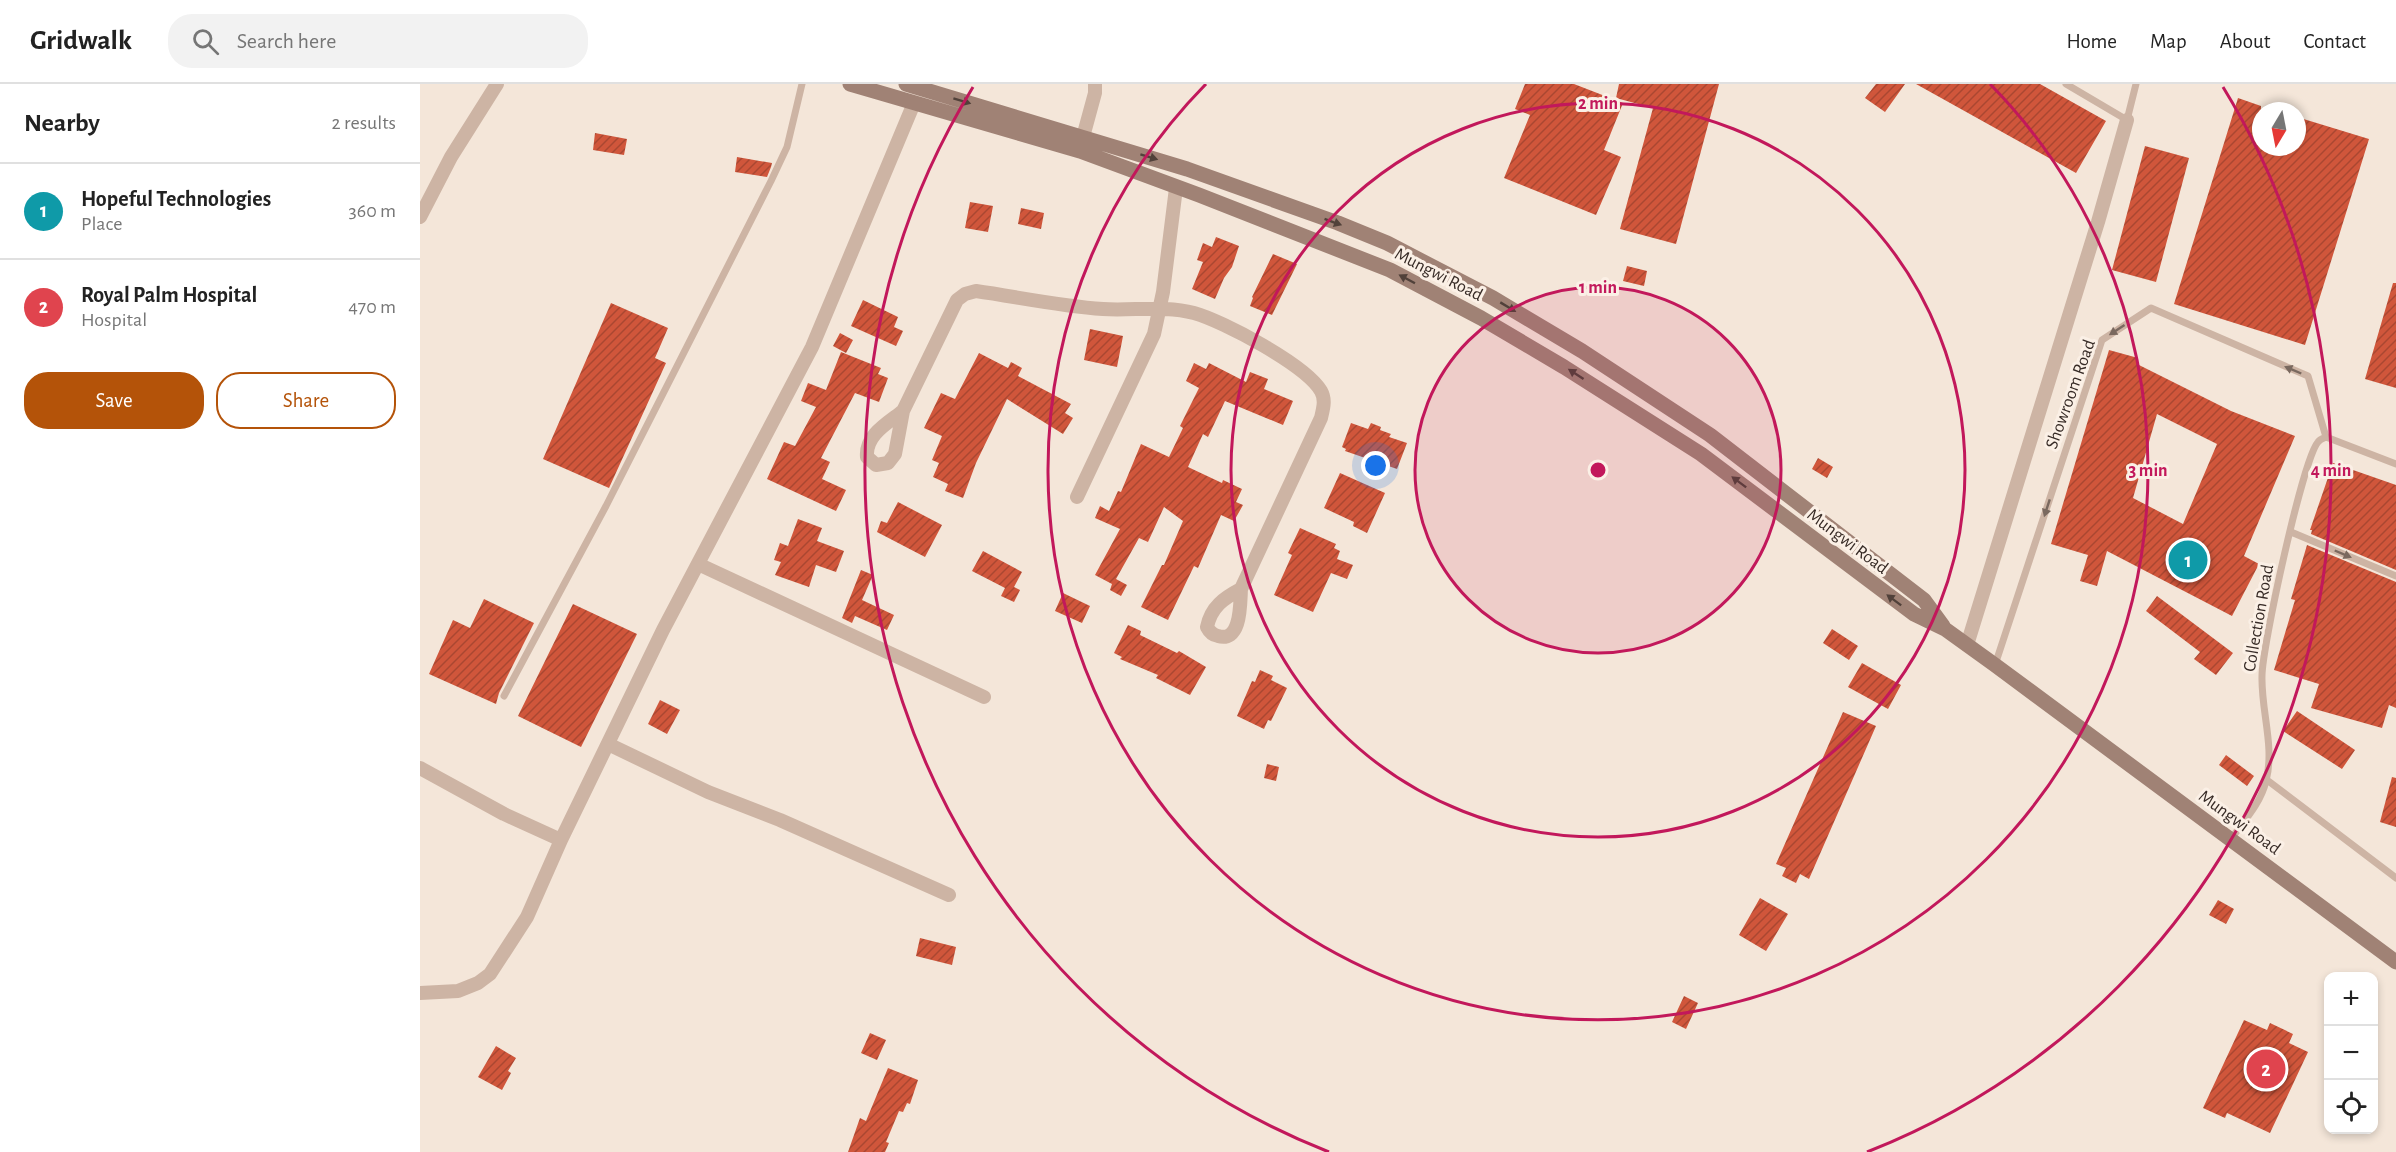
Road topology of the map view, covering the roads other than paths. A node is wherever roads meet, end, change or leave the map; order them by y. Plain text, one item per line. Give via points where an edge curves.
1 (496, 84) edge
2 (802, 84) edge
3 (850, 84) edge
4 (1095, 84) edge
5 (2066, 84) edge
6 (2136, 84) edge
7 (915, 85) edge
8 (914, 103) junction
9 (2127, 120) junction
10 (1083, 137) junction
11 (1176, 188) junction
12 (420, 217) edge
13 (1160, 310) junction
14 (903, 411) dead end
15 (2326, 437) junction
16 (2396, 464) edge
17 (1077, 497) dead end
18 (2291, 532) junction
19 (698, 564) junction
20 (2396, 576) edge
21 (1241, 589) dead end
22 (1945, 629) junction
23 (1967, 645) junction
24 (1995, 665) junction
25 (504, 696) dead end
26 (984, 697) dead end
27 (608, 744) junction
28 (420, 768) edge
29 (2267, 780) junction
30 (2231, 839) junction
31 (561, 840) junction
32 (2396, 878) edge
33 (949, 895) dead end
34 (2396, 962) edge
35 (420, 993) edge

1 - 12 street
2 - 25 lane via 787,147 771,181 606,506
3 - 8 main road, Mungwi Road
4 - 10 street
5 - 9 lane
6 - 9 lane
7 -> 10 main road, Mungwi Road
8 - 11 main road, Mungwi Road via 1080,151
8 - 19 street via 812,346
9 - 23 street
10 -> 22 main road, Mungwi Road via 1187,169 1387,243 1493,298 1710,435 1924,600
11 - 13 street
22 -> 11 main road, Mungwi Road via 1914,615 1701,454 1481,318 1390,270
13 - 14 street via 1102,309 976,291 964,294 957,300
13 - 17 street via 1154,334
13 - 21 street via 1196,314 1273,352 1311,379 1324,400 1321,418
15 - 16 lane
15 - 18 lane, Collection Road via 2318,442 2304,478
15 -> 24 lane, Showroom Road via 2308,376 2151,308 2102,340
18 -> 20 lane
18 - 29 lane, Collection Road via 2264,651 2262,704 2269,748
19 - 26 street
19 - 27 street
22 - 23 main road, Mungwi Road
23 - 24 main road, Mungwi Road
24 - 30 main road, Mungwi Road
27 - 31 street
27 - 33 street via 708,792
28 - 31 street
29 - 30 lane, Collection Road via 2260,799
29 - 32 lane
30 - 34 main road, Mungwi Road
31 - 35 street via 527,917 490,974 458,991

